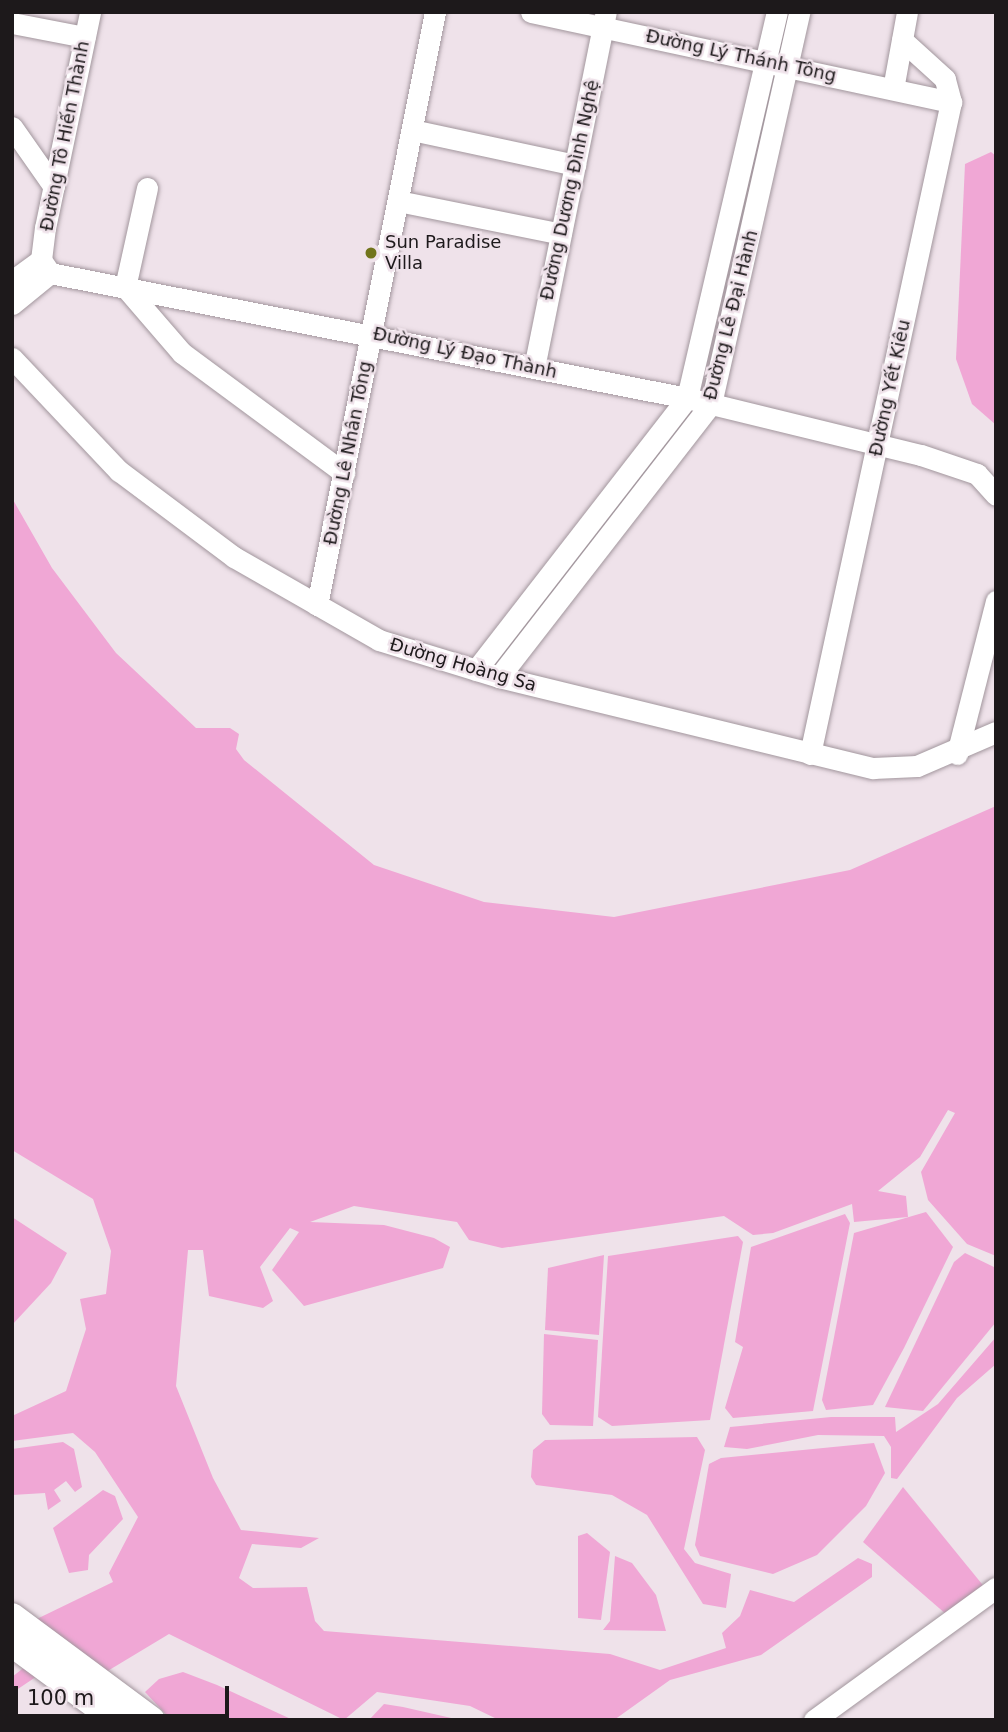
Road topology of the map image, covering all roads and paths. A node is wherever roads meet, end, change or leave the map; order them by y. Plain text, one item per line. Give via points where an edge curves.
1 (90, 12) edge
2 (435, 12) edge
3 (531, 12) edge
4 (777, 12) edge
5 (799, 12) edge
6 (907, 12) edge
7 (605, 20) edge
8 (12, 23) edge
9 (85, 37) junction
10 (902, 40) junction
11 (768, 61) junction
12 (790, 66) junction
13 (894, 89) junction
14 (951, 102) junction
15 (12, 127) edge
16 (412, 130) junction
17 (575, 164) junction
18 (54, 187) junction
19 (147, 188) dead end
20 (398, 201) junction
21 (561, 234) junction
22 (46, 267) junction
23 (12, 281) edge
24 (125, 287) junction
25 (12, 304) edge
26 (372, 332) junction
27 (12, 358) edge
28 (534, 368) junction
29 (687, 398) junction
30 (711, 404) junction
31 (877, 448) junction
32 (344, 473) junction
33 (996, 495) edge
34 (996, 601) edge
35 (317, 605) junction
36 (476, 670) junction
37 (499, 677) junction
38 (996, 732) edge
39 (810, 754) junction
40 (957, 754) junction
41 (996, 1588) edge
42 (12, 1616) edge
43 (12, 1644) edge
44 (115, 1720) edge
45 (152, 1720) edge
46 (814, 1720) edge

1 - 9 street, Đường Tô Hiến Thành
2 - 16 street, Đường Lê Nhân Tông
3 - 7 street, Đường Lý Thánh Tông
4 - 11 street, Đường Lê Đại Hành
5 - 12 street, Đường Lê Đại Hành
6 - 10 street
7 - 11 street, Đường Lý Thánh Tông
7 - 17 street, Đường Dương Đình Nghệ
8 - 9 street
9 - 18 street, Đường Tô Hiến Thành
10 - 13 street
10 - 14 street via 945,79
11 - 12 street, Đường Lý Thánh Tông
11 - 29 street, Đường Lê Đại Hành
12 - 13 street, Đường Lý Thánh Tông
12 - 30 street, Đường Lê Đại Hành
13 - 14 street, Đường Lý Thánh Tông
14 - 31 street, Đường Yết Kiêu
15 - 18 street
16 - 17 street
16 - 20 street, Đường Lê Nhân Tông
17 - 21 street, Đường Dương Đình Nghệ
18 - 22 street, Đường Tô Hiến Thành
19 - 24 street
20 - 21 street
20 - 26 street, Đường Lê Nhân Tông
21 - 28 street, Đường Dương Đình Nghệ
22 - 23 street
22 - 24 street, Đường Lý Đạo Thành
22 - 25 street
24 - 26 street, Đường Lý Đạo Thành
24 - 32 street via 182,353
26 - 28 street, Đường Lý Đạo Thành
26 - 32 street, Đường Lê Nhân Tông
27 - 35 street, Đường Hoàng Sa via 119,471 234,557
28 - 29 street, Đường Lý Đạo Thành
29 - 30 street, Đường Lý Đạo Thành
29 - 36 street, Đường Lê Đại Hành
30 - 31 street, Đường Lý Đạo Thành
30 - 37 street, Đường Lê Đại Hành
31 - 33 street via 977,474
31 - 39 street, Đường Yết Kiêu
32 - 35 street, Đường Lê Nhân Tông
34 - 40 street
35 - 36 street, Đường Hoàng Sa via 379,640
36 - 37 street, Đường Hoàng Sa
37 - 39 street, Đường Hoàng Sa
38 - 40 street, Đường Hoàng Sa
39 - 40 street, Đường Hoàng Sa via 873,768 917,766
41 - 46 street
42 - 45 main road
43 - 44 main road

